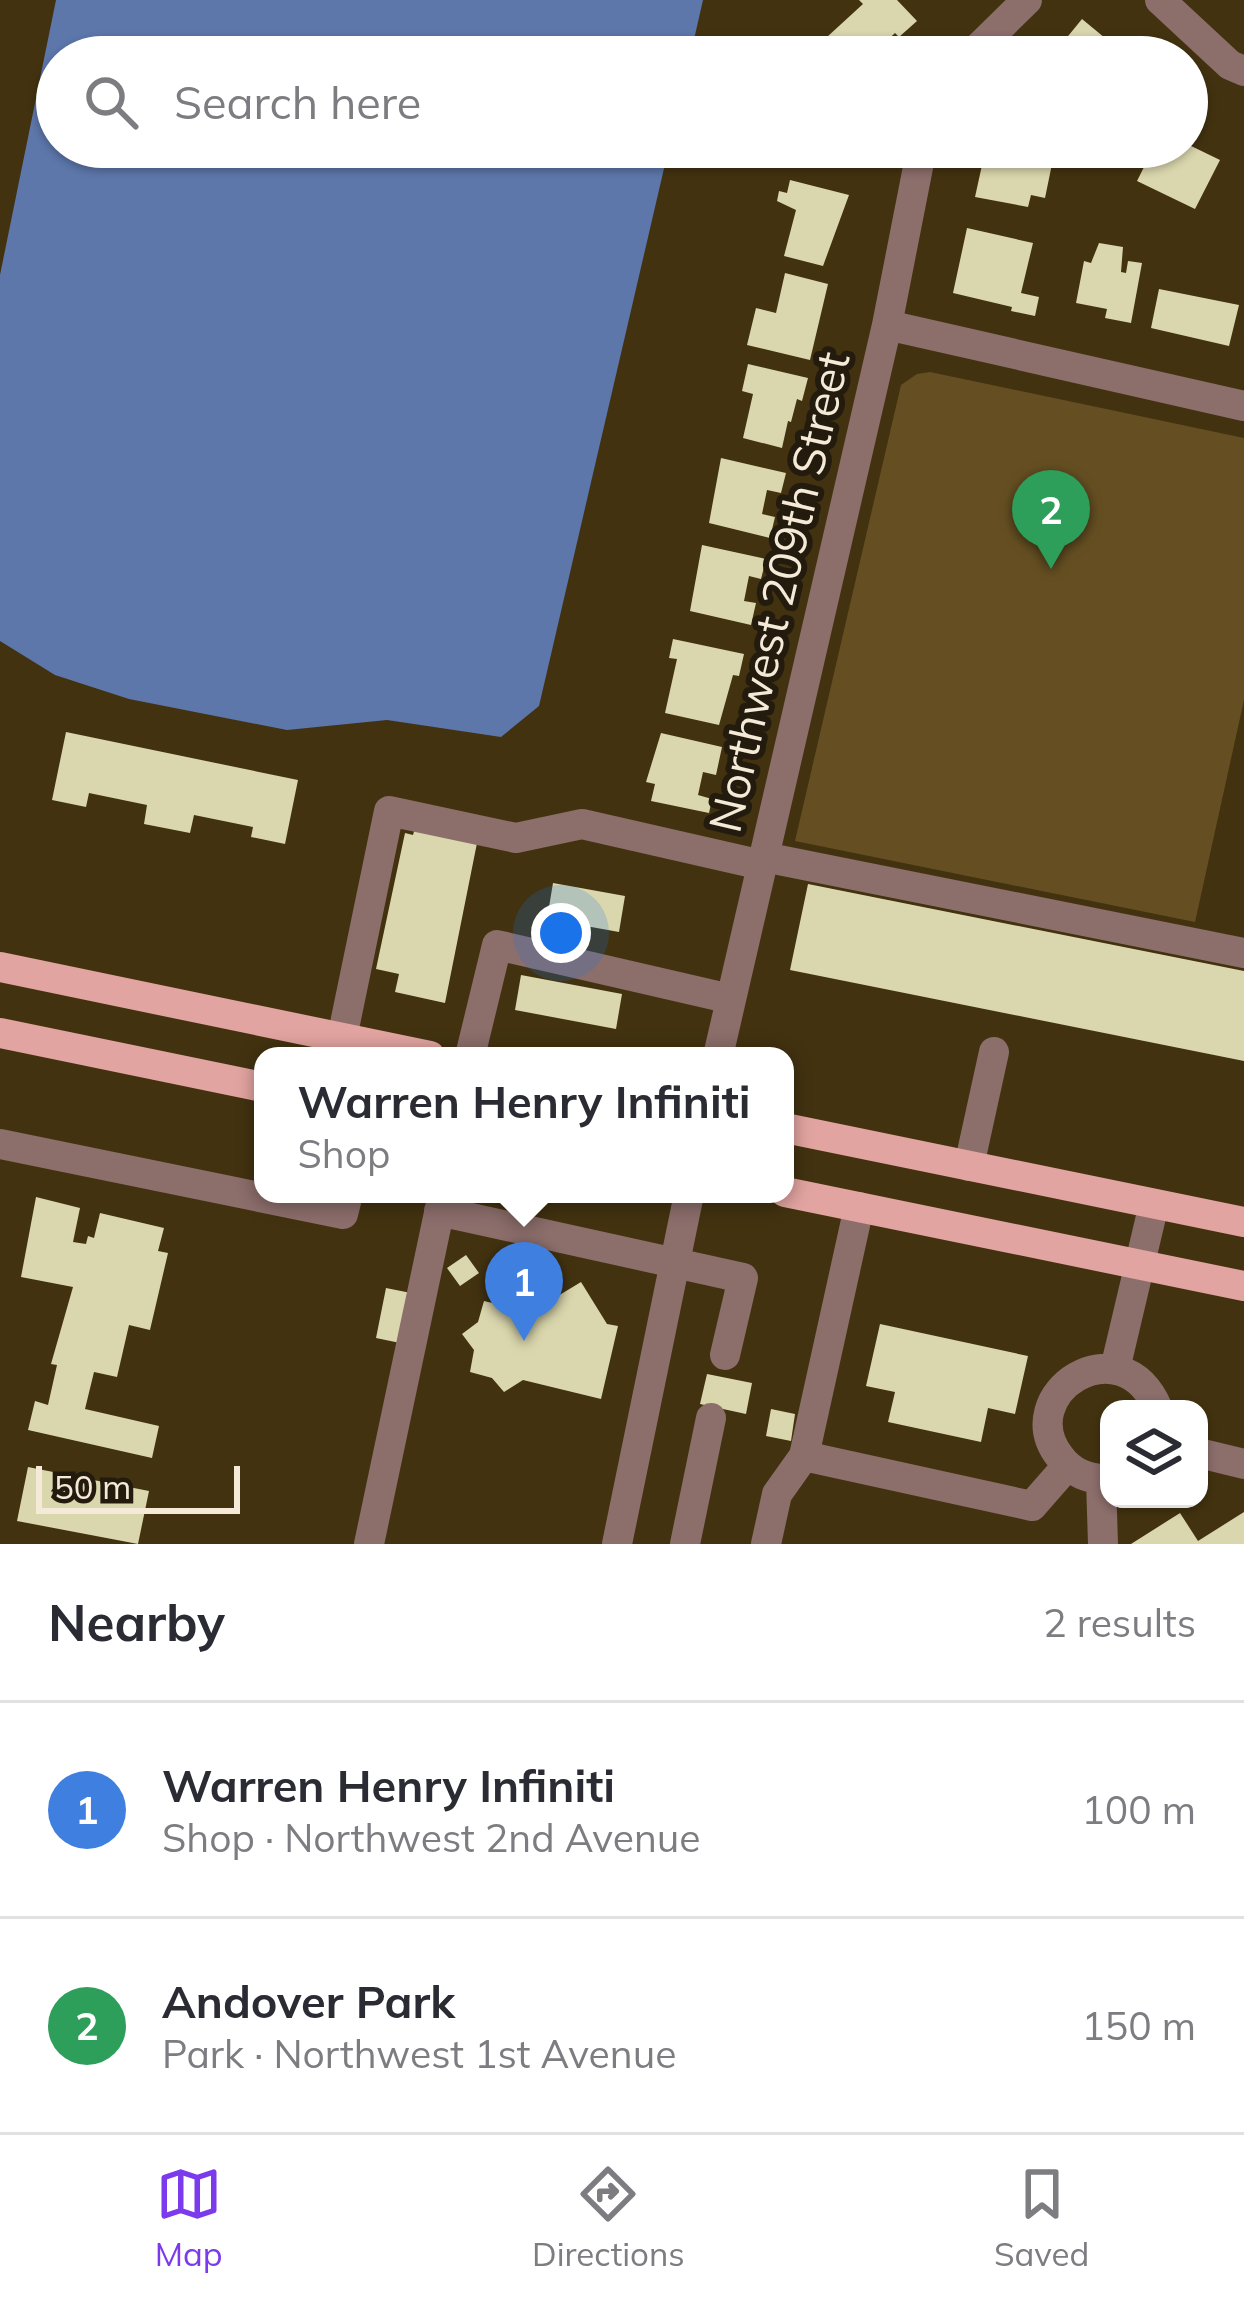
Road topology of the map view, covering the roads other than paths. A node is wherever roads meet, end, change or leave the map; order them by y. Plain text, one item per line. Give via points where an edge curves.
1 (1027, 0) edge
2 (1160, 0) edge
3 (990, 36) edge
4 (1199, 36) edge
5 (1208, 45) edge
6 (1244, 71) edge
7 (918, 168) edge
8 (886, 325) junction
9 (1244, 406) edge
10 (763, 861) junction
11 (1244, 953) edge
12 (0, 967) edge
13 (731, 999) junction
14 (0, 1033) edge
15 (342, 1038) junction
16 (386, 1047) edge
17 (472, 1047) edge
18 (720, 1047) edge
19 (994, 1052) dead end
20 (254, 1085) edge
21 (794, 1130) edge
22 (0, 1144) edge
23 (969, 1166) junction
24 (794, 1194) edge
25 (254, 1196) edge
26 (289, 1203) edge
27 (346, 1203) edge
28 (441, 1203) edge
29 (687, 1203) edge
30 (1154, 1204) junction
31 (860, 1207) junction
32 (1244, 1222) edge
33 (675, 1262) junction
34 (1140, 1264) junction
35 (1244, 1286) edge
36 (725, 1355) dead end
37 (1115, 1369) junction
38 (1154, 1400) edge
39 (711, 1418) dead end
40 (1208, 1455) edge
41 (804, 1456) junction
42 (1244, 1464) edge
43 (1067, 1466) junction
44 (1100, 1478) edge
45 (1104, 1508) edge
46 (369, 1544) edge
47 (617, 1544) edge
48 (685, 1544) edge
49 (766, 1544) edge
50 (1103, 1544) edge

1 - 3 street
2 - 4 street
5 - 6 street
7 - 8 street, Northwest 209th Street
8 - 9 street
8 - 10 street, Northwest 209th Street
10 - 11 street
10 - 13 street, Northwest 209th Street
10 - 15 street via 582,824 516,838 388,811
12 - 15 main road
13 - 17 street via 497,945
13 - 18 street, Northwest 209th Street
14 - 20 main road
15 - 16 main road
19 - 23 street
21 - 23 main road
22 - 25 street
23 - 30 main road
24 - 31 main road
26 - 27 street via 343,1214
28 - 33 street
28 - 46 street
29 - 33 street
30 - 32 main road
30 - 34 street
31 - 34 main road
31 - 41 street
33 - 36 street via 743,1278
33 - 47 street
34 - 35 main road
34 - 37 street
37 - 38 street via 1137,1378
37 - 43 street via 1084,1372 1055,1396 1049,1433
39 - 48 street
40 - 42 street
41 - 43 street via 1032,1506
41 - 49 street via 777,1494
43 - 44 street
45 - 50 street

